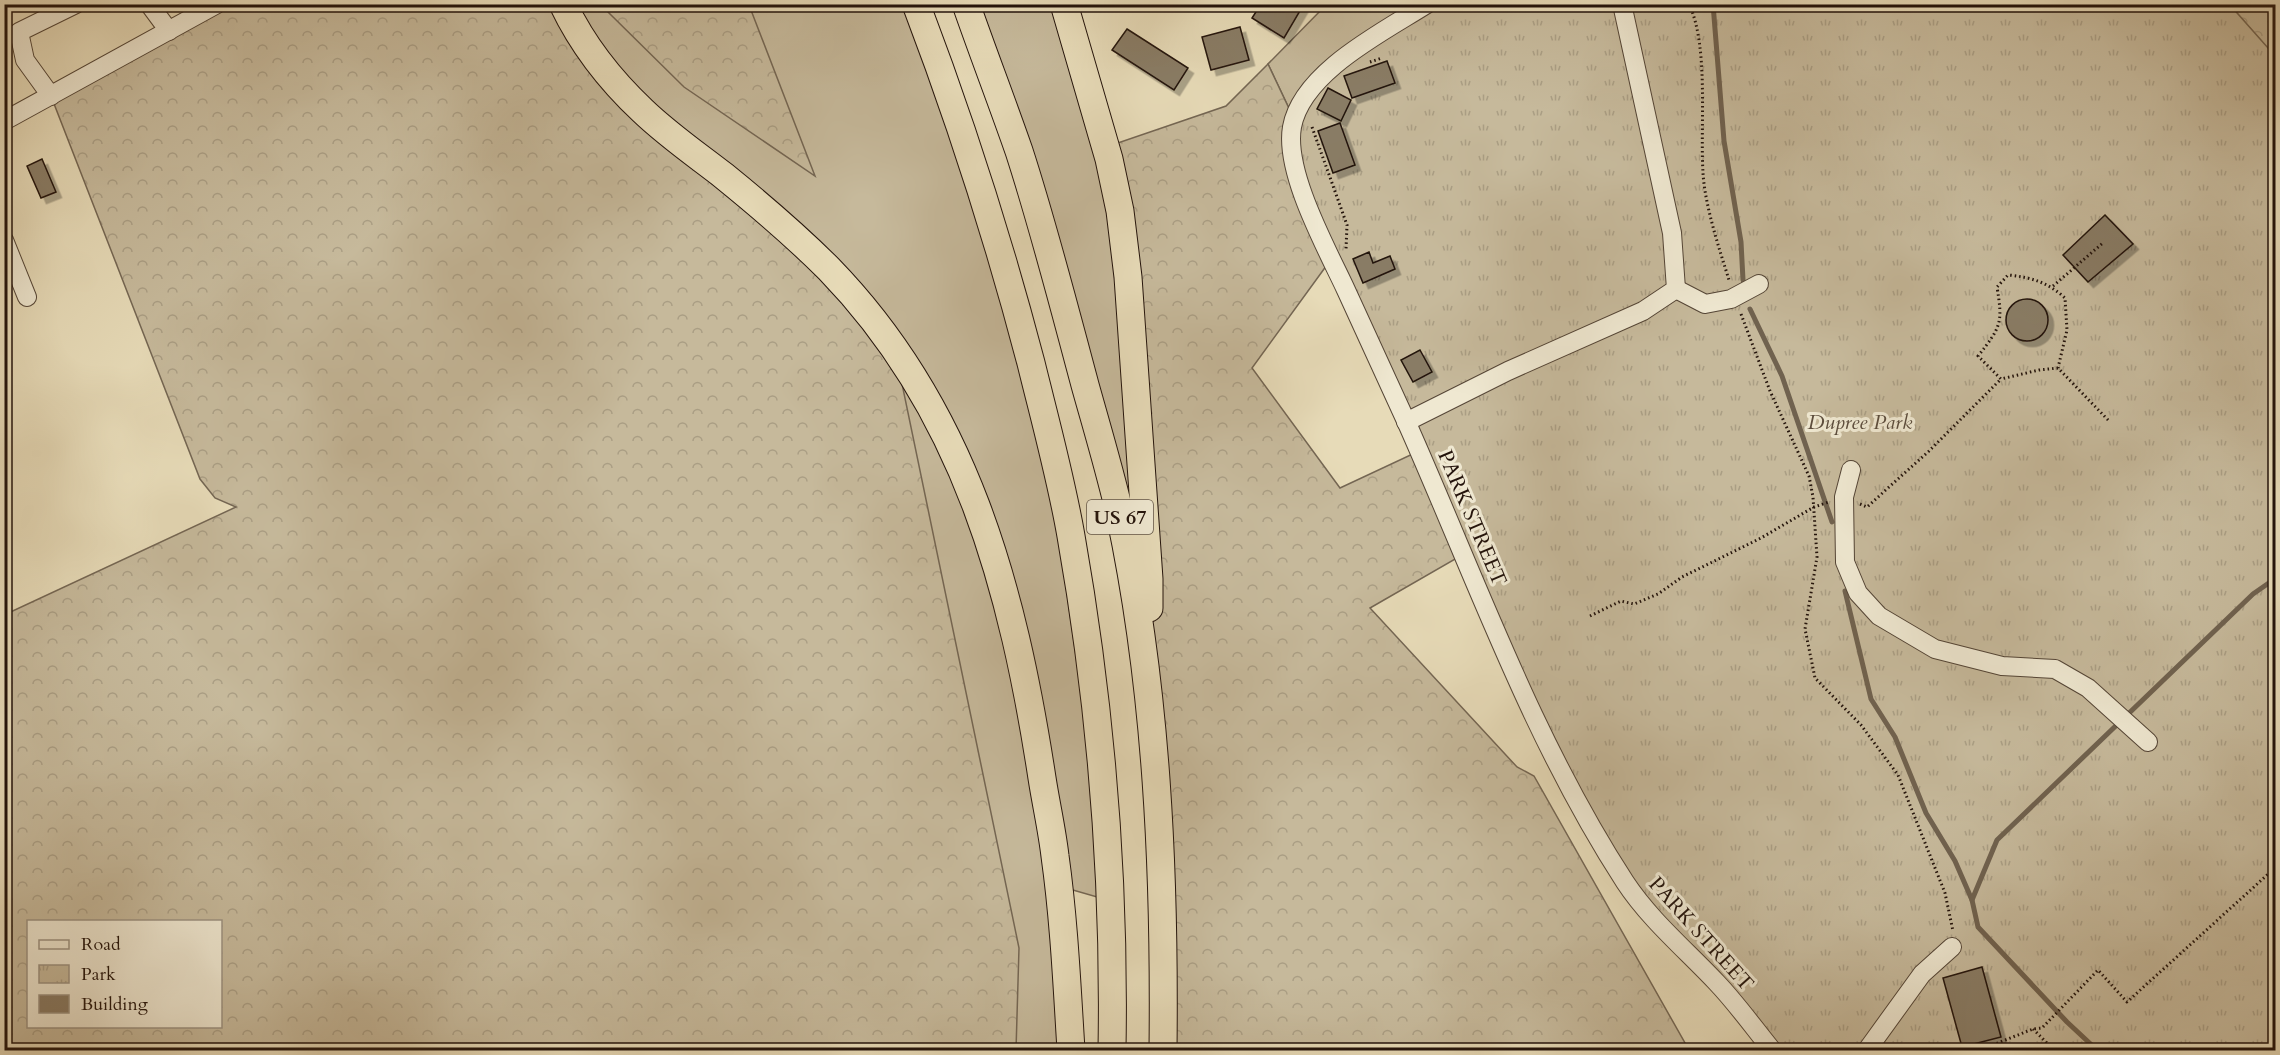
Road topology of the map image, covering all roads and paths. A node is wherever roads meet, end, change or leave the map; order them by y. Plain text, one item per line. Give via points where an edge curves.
1 (76, 4) edge
2 (149, 4) edge
3 (217, 4) edge
4 (563, 4) edge
5 (915, 4) edge
6 (966, 4) edge
7 (1064, 4) edge
8 (1427, 4) edge
9 (1622, 4) edge
10 (1689, 4) edge
11 (170, 31) junction
12 (1382, 58) dead end
13 (1362, 64) dead end
14 (51, 96) junction
15 (4, 121) edge
16 (1312, 123) dead end
17 (4, 240) edge
18 (2104, 242) dead end
19 (1346, 252) dead end
20 (1759, 284) dead end
21 (2053, 286) junction
22 (1676, 289) junction
23 (27, 297) dead end
24 (1735, 297) junction
25 (2058, 368) junction
26 (2001, 379) junction
27 (2110, 422) dead end
28 (1406, 423) junction
29 (1851, 470) dead end
30 (1844, 497) junction
31 (1822, 504) dead end
32 (1814, 507) junction
33 (1590, 616) dead end
34 (1149, 702) junction
35 (2148, 742) dead end
36 (2276, 867) edge
37 (1952, 947) joint
38 (2033, 1029) junction
39 (1071, 1050) edge
40 (1112, 1050) edge
41 (1162, 1050) edge
42 (1772, 1050) edge
43 (1867, 1050) edge
44 (1980, 1050) edge
45 (2054, 1050) edge

1 - 14 street via 20,32 25,60
2 - 11 street
3 - 11 street
4 - 39 highway via 597,61 643,112 781,223 856,299 928,402 958,460 997,564 1034,721 1055,856
5 - 40 highway, US 67 via 974,164 1004,261 1071,534 1087,635 1104,792 1111,901
6 - 34 highway, US 67 via 1048,247 1120,514
7 - 34 highway via 1120,211 1149,579
8 - 28 street, PARK STREET via 1341,60 1316,83 1302,101 1291,131 1303,194
9 - 22 street via 1672,233
10 - 24 path via 1695,18 1700,57 1703,175 1717,241
11 - 14 street
12 - 13 path
14 - 15 street
16 - 19 path via 1347,225
17 - 23 street
18 - 21 path
20 - 24 street
21 - 25 path via 2066,298 2067,330
21 - 26 path via 2008,275 1997,287 2001,314 1997,332 1978,356
22 - 24 street via 1705,304
22 - 28 street via 1642,311 1508,371
24 - 32 path via 1770,391 1809,476
25 - 26 path
25 - 27 path
26 - 30 path via 1867,507
28 - 42 street, PARK STREET via 1554,760 1596,836 1649,913 1720,986
29 - 30 street
30 - 35 street via 1845,562 1858,593 1879,616 1935,649 2002,666 2055,669 2088,688
31 - 32 path
32 - 33 path via 1682,577 1658,594 1634,604 1620,601
32 - 37 path via 1817,557 1805,629 1815,678 1861,725 1898,775 1945,893
34 - 41 highway, US 67 via 1161,900
36 - 38 path via 2127,1002 2098,970 2042,1028
37 - 43 street via 1922,974
38 - 44 path
38 - 45 path

